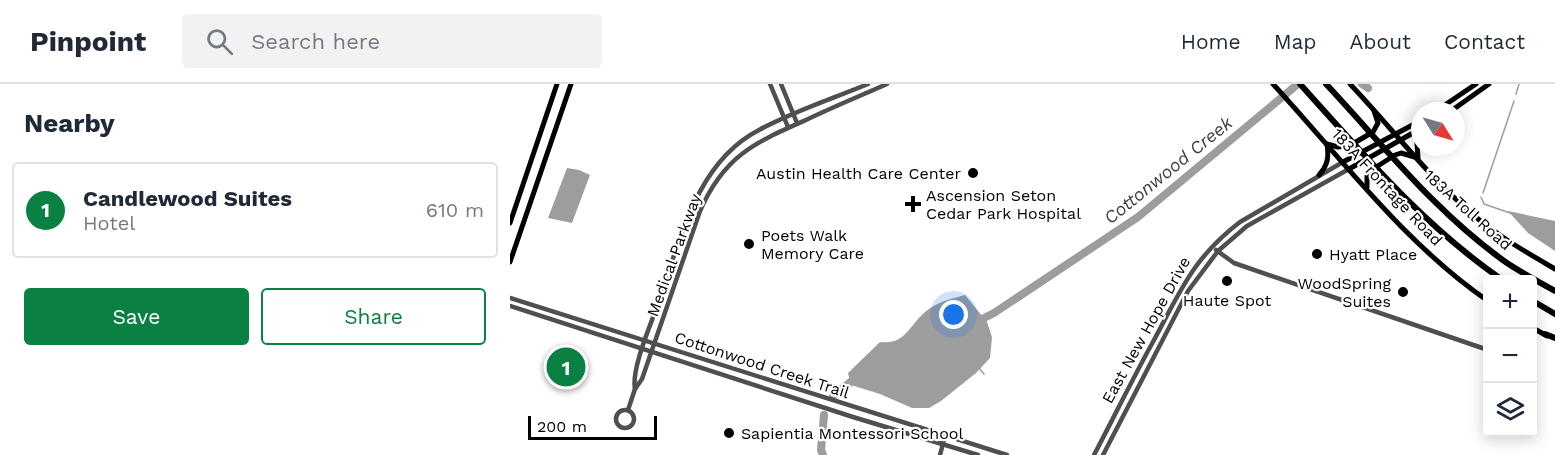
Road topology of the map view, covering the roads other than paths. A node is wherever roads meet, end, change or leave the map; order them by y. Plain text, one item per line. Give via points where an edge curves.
1 (557, 84) edge
2 (571, 84) edge
3 (770, 84) edge
4 (780, 84) edge
5 (868, 84) edge
6 (887, 84) edge
7 (1273, 84) edge
8 (1300, 84) edge
9 (1326, 84) edge
10 (1350, 84) edge
11 (1476, 84) edge
12 (1489, 84) edge
13 (1449, 102) edge
14 (1464, 102) edge
15 (1374, 109) junction
16 (793, 114) junction
17 (784, 118) junction
18 (797, 123) junction
19 (1411, 126) edge
20 (788, 127) junction
21 (1396, 134) junction
22 (1411, 135) edge
23 (1401, 139) junction
24 (1327, 144) junction
25 (1418, 156) edge
26 (1418, 159) junction
27 (1343, 162) junction
28 (1349, 169) junction
29 (1319, 175) junction
30 (1368, 189) junction
31 (512, 213) edge
32 (510, 223) edge
33 (685, 226) junction
34 (694, 229) junction
35 (1212, 246) junction
36 (1218, 251) junction
37 (510, 262) edge
38 (1555, 269) edge
39 (1495, 275) edge
40 (1555, 291) edge
41 (510, 298) edge
42 (1483, 298) edge
43 (1537, 303) edge
44 (510, 306) edge
45 (1555, 314) edge
46 (1535, 329) edge
47 (1545, 334) joint
48 (1555, 339) edge
49 (645, 341) junction
50 (654, 344) junction
51 (1483, 348) edge
52 (642, 350) junction
53 (651, 352) junction
54 (1146, 356) junction
55 (1151, 363) junction
56 (635, 389) junction
57 (628, 410) junction
58 (945, 436) junction
59 (943, 445) junction
60 (940, 455) edge
61 (978, 455) edge
62 (1007, 455) edge
63 (1094, 455) edge
64 (1103, 455) edge

1 - 31 main road
2 - 37 main road
3 - 17 street
4 - 16 street
5 - 16 street, Medical Parkway
6 - 18 street, Medical Parkway
7 - 24 main road, 183A Frontage Road
8 - 39 highway, 183A Toll Road via 1400,195 1456,247
9 - 40 highway, 183A Toll Road via 1453,219 1508,263
10 - 15 main road
11 - 13 main road
12 - 14 main road
15 - 21 main road
15 - 24 main road via 1378,123 1374,132 1344,147
16 - 17 street, Medical Parkway
16 - 18 street
17 - 20 street
17 - 33 street, Medical Parkway via 749,136 720,161 700,190
18 - 20 street, Medical Parkway
19 - 21 main road, East New Hope Drive
20 - 34 street, Medical Parkway via 734,160 710,190
21 - 23 main road
21 - 27 main road, East New Hope Drive
22 - 23 main road, East New Hope Drive
23 - 26 main road
23 - 28 main road, East New Hope Drive
24 - 27 main road, 183A Frontage Road
24 - 29 main road via 1328,159
25 - 26 main road
26 - 30 main road via 1395,155 1370,171
26 - 38 main road via 1470,212
27 - 28 main road, 183A Frontage Road
27 - 29 street, East New Hope Drive
28 - 30 main road, 183A Frontage Road
28 - 36 street, East New Hope Drive via 1247,226
29 - 35 street, East New Hope Drive via 1240,222
30 - 42 main road, 183A Frontage Road via 1420,244
31 - 32 main road
33 - 34 street
33 - 49 street, Medical Parkway
34 - 50 street, Medical Parkway
35 - 36 street
35 - 54 street, East New Hope Drive via 1188,275
36 - 51 street via 1234,262
36 - 55 street, East New Hope Drive via 1188,291
41 - 49 street, Cottonwood Creek Trail
43 - 45 highway
44 - 52 street, Cottonwood Creek Trail
46 - 47 main road
47 - 48 highway
49 - 50 street, Cottonwood Creek Trail
49 - 52 street, Medical Parkway
50 - 53 street, Medical Parkway
50 - 58 street, Cottonwood Creek Trail
52 - 53 street, Cottonwood Creek Trail
52 - 56 street, Medical Parkway
53 - 56 street, Medical Parkway
53 - 59 street, Cottonwood Creek Trail
54 - 55 street
54 - 63 street, East New Hope Drive
55 - 64 street, East New Hope Drive
56 - 57 street, Medical Parkway
57 - 57 street, Medical Parkway via 616,416 616,424 621,428 634,422
58 - 59 street
58 - 62 street, Cottonwood Creek Trail
59 - 60 street
59 - 61 street, Cottonwood Creek Trail

